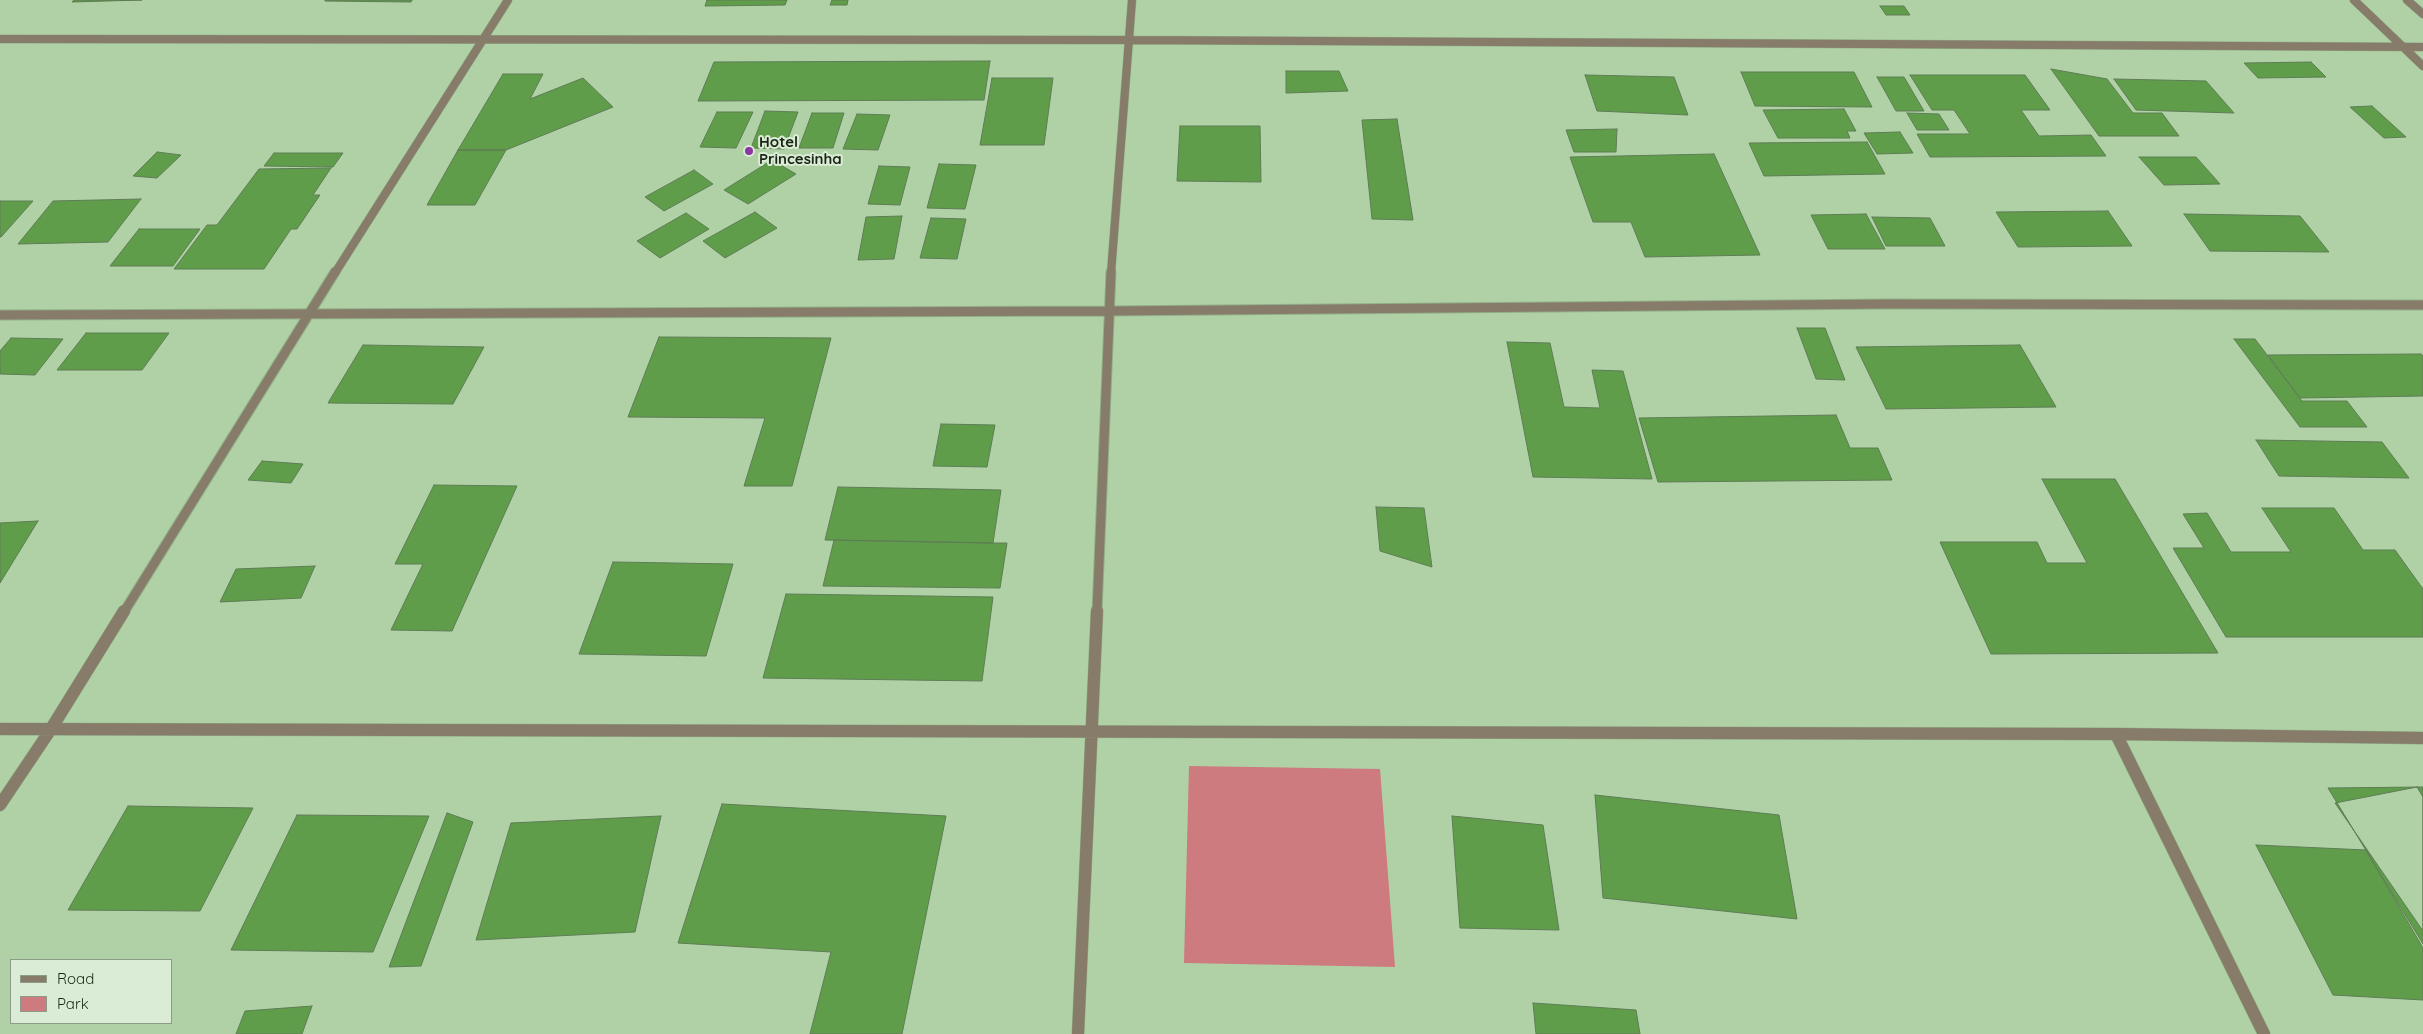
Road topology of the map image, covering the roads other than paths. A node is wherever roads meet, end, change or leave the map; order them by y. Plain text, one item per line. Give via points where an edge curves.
1 (508, 0) edge
2 (1132, 0) edge
3 (2354, 0) edge
4 (2407, 0) edge
5 (2423, 14) edge
6 (0, 40) edge
7 (1129, 40) junction
8 (480, 41) junction
9 (2403, 47) junction
10 (2423, 47) edge
11 (2423, 66) edge
12 (2423, 305) edge
13 (1108, 311) junction
14 (310, 313) junction
15 (0, 314) edge
16 (51, 729) junction
17 (0, 730) edge
18 (1093, 731) junction
19 (2116, 734) junction
20 (2423, 738) edge
21 (0, 805) edge
22 (1078, 1034) edge
23 (2264, 1034) edge

1 - 8 street
2 - 7 street
3 - 9 street
4 - 5 street
6 - 8 street
7 - 8 street
7 - 9 street
7 - 13 street
8 - 14 street
9 - 10 street
9 - 11 street
12 - 13 street via 1886,304
13 - 14 street
13 - 18 street
14 - 15 street
14 - 16 street
16 - 17 street
16 - 18 street
16 - 21 street
18 - 19 street
18 - 22 street
19 - 20 street
19 - 23 street

